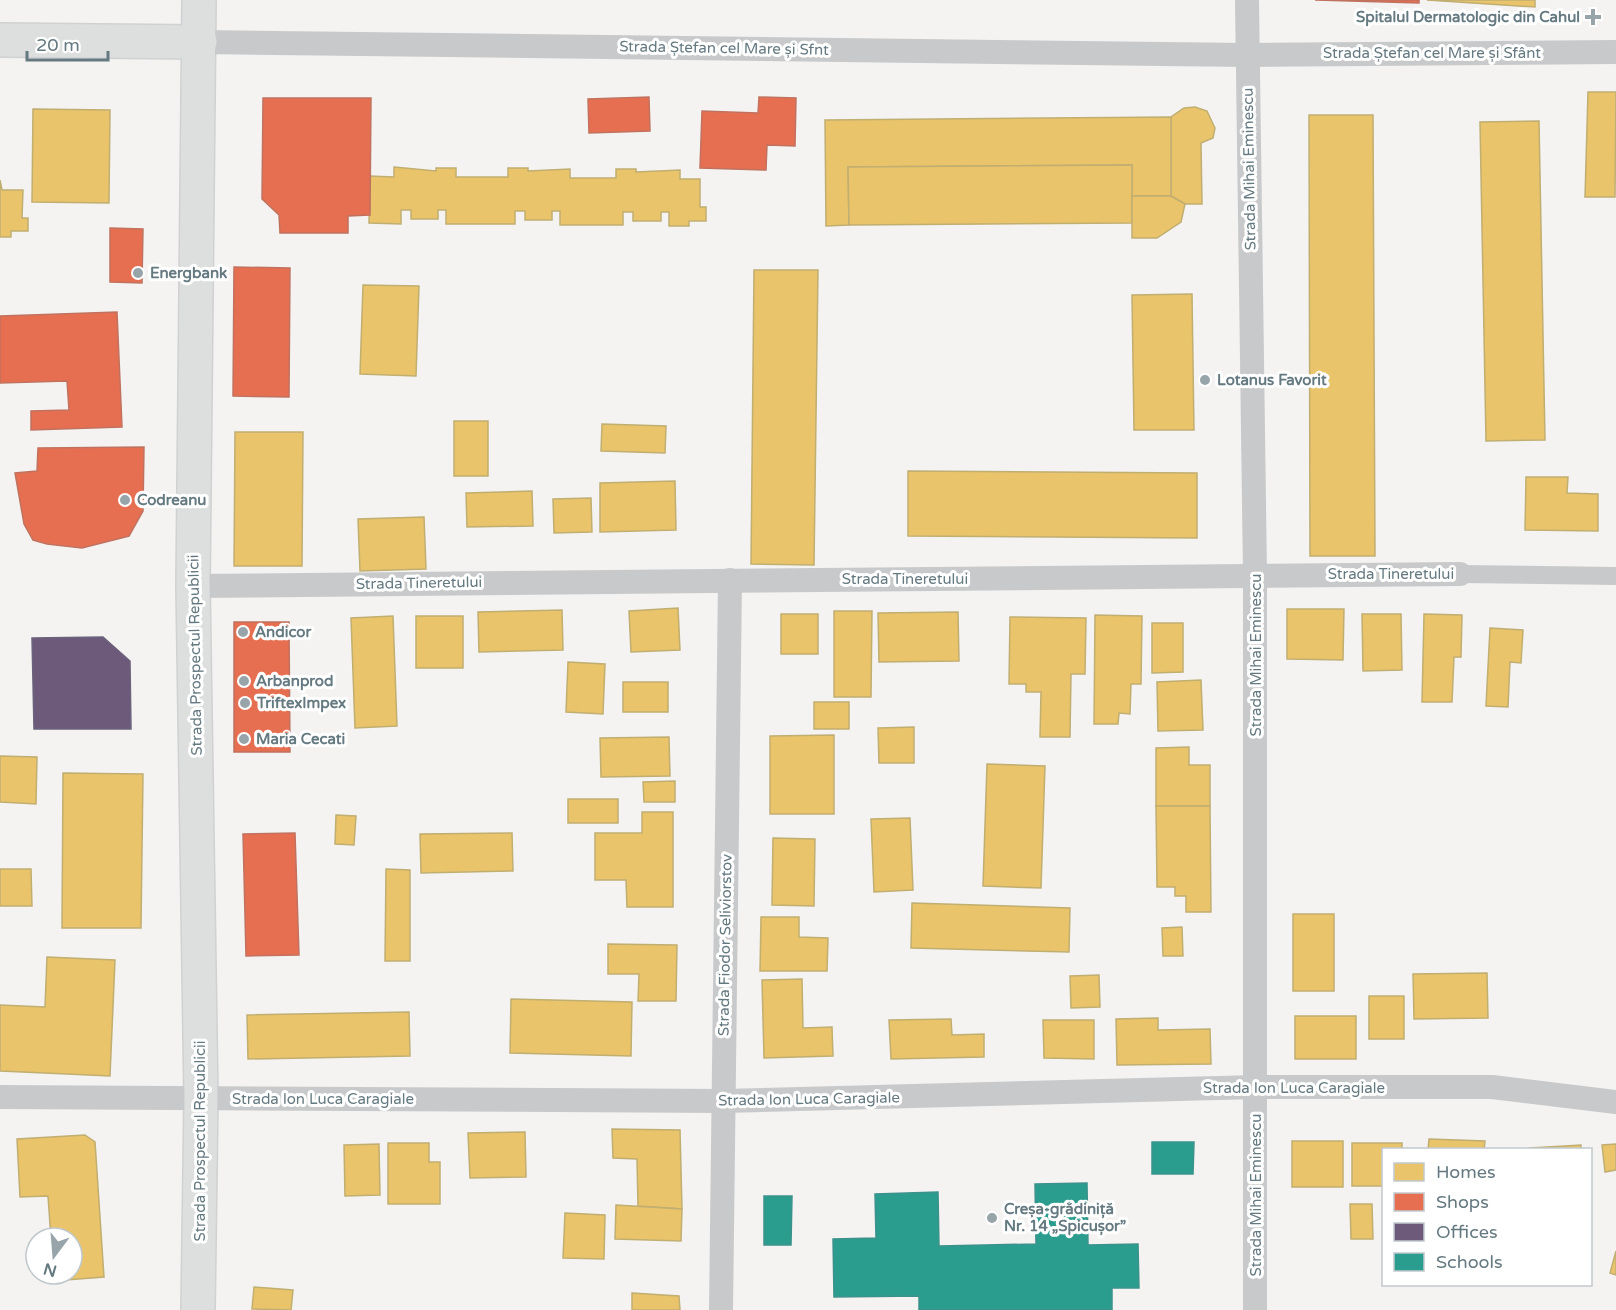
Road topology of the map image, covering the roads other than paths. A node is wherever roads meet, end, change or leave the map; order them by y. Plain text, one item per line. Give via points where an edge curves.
1 (200, 0) edge
2 (1247, 0) edge
3 (0, 40) edge
4 (200, 42) junction
5 (1616, 52) edge
6 (1247, 55) junction
7 (1460, 574) joint
8 (1255, 576) junction
9 (1616, 576) edge
10 (730, 580) junction
11 (193, 586) junction
12 (1257, 1088) junction
13 (0, 1097) edge
14 (201, 1098) junction
15 (723, 1101) junction
16 (1616, 1102) edge
17 (198, 1310) edge
18 (721, 1310) edge
19 (1255, 1310) edge

1 - 4 main road, Strada Prospectul Republicii
2 - 6 street, Strada Mihai Eminescu
3 - 4 main road
4 - 6 street, Strada Ștefan cel Mare și Sfnt
4 - 11 main road, Strada Prospectul Republicii
5 - 6 street, Strada Ștefan cel Mare și Sfânt
6 - 8 street, Strada Mihai Eminescu
7 - 8 street, Strada Tineretului
7 - 9 street, Strada Tineretului
8 - 10 street, Strada Tineretului
8 - 12 street, Strada Mihai Eminescu
10 - 11 street, Strada Tineretului
10 - 15 street, Strada Fiodor Seliviorstov
11 - 14 main road, Strada Prospectul Republicii
12 - 15 street, Strada Ion Luca Caragiale
12 - 16 street, Strada Ion Luca Caragiale via 1492,1087
12 - 19 street, Strada Mihai Eminescu
13 - 14 street, Strada Ion Luca Caragiale
14 - 15 street, Strada Ion Luca Caragiale
14 - 17 main road, Strada Prospectul Republicii
15 - 18 street, Strada Fiodor Seliviorstov

